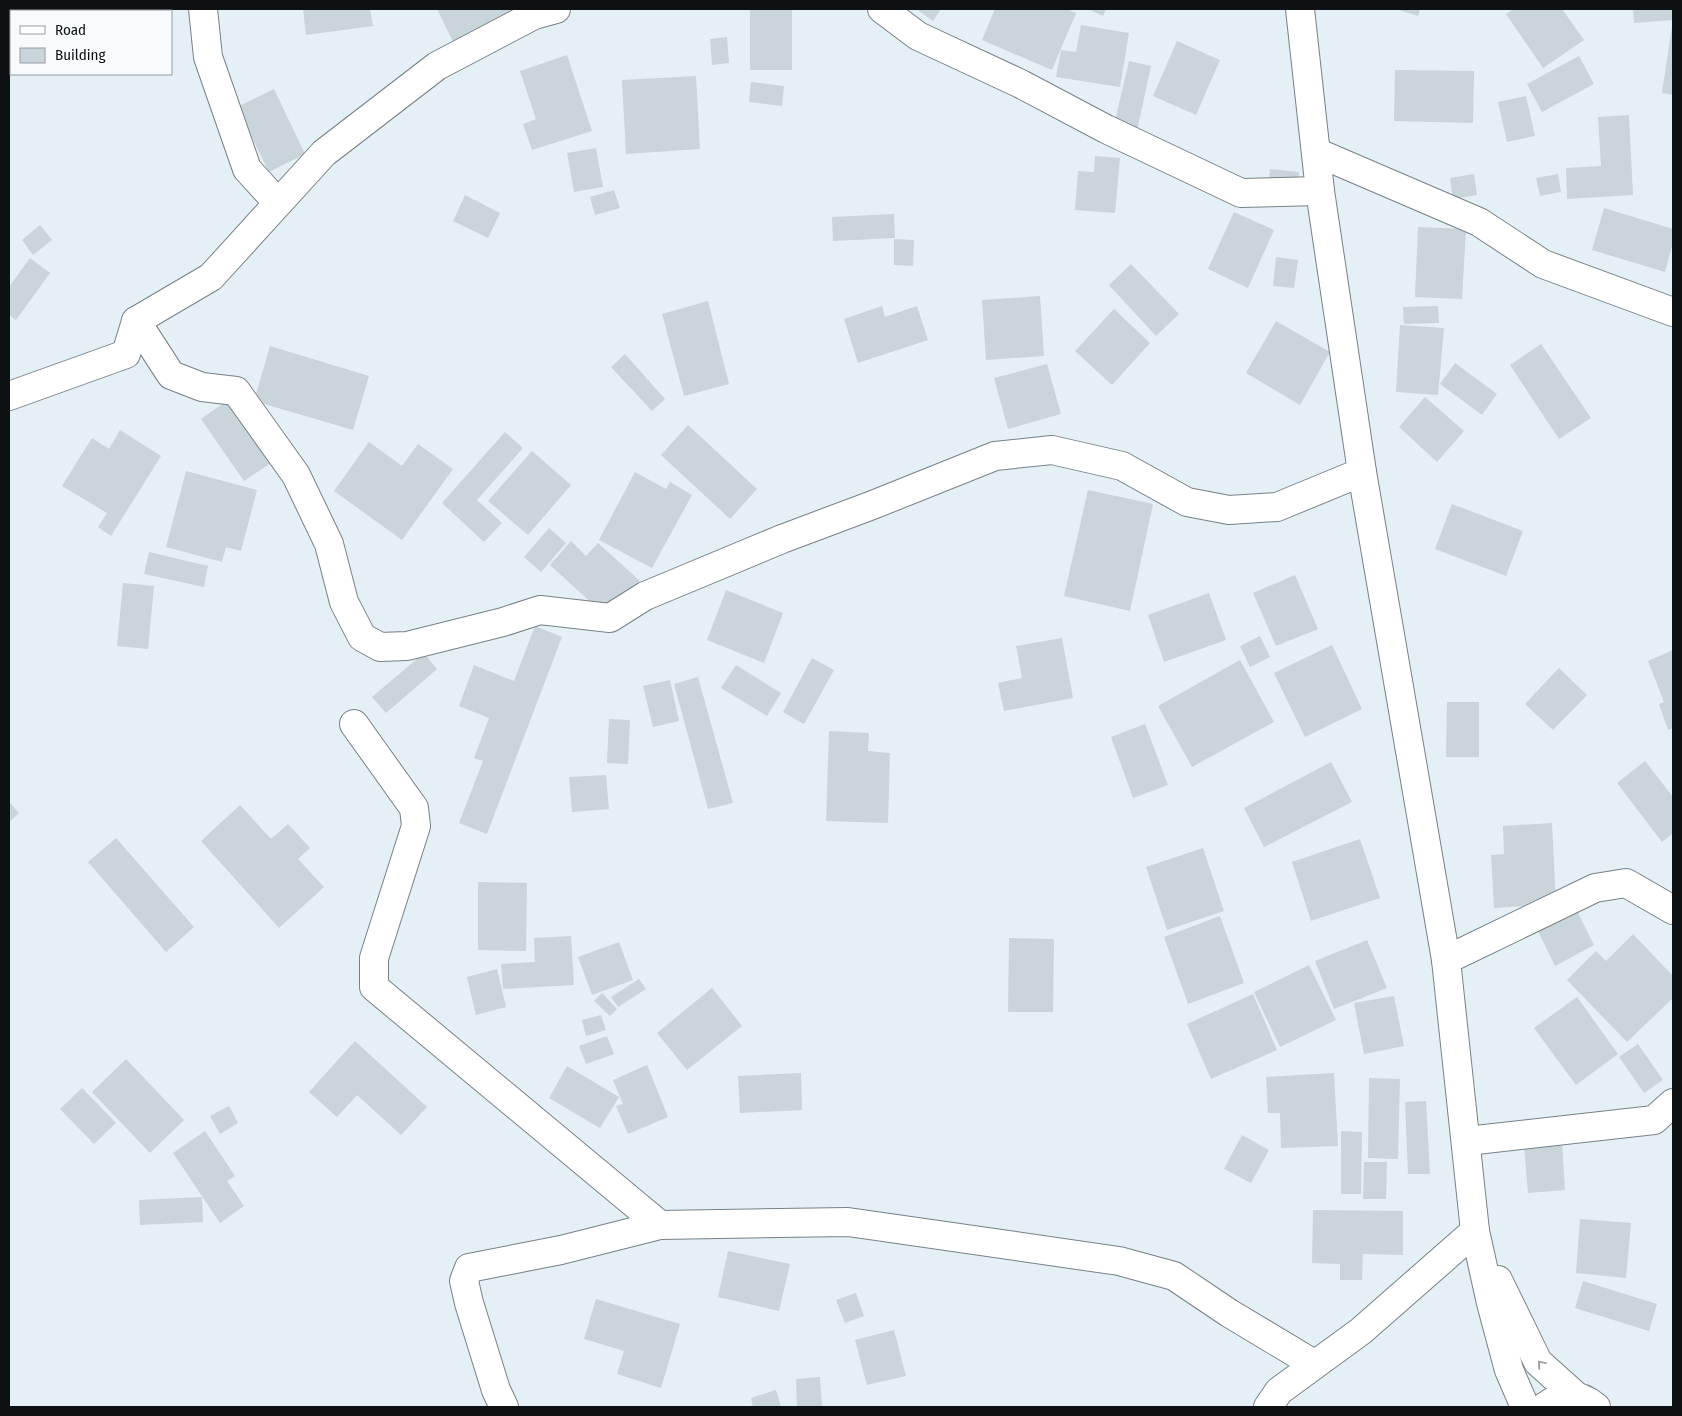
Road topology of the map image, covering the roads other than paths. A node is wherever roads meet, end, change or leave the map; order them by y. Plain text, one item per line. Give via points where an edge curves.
1 (202, 9) edge
2 (556, 9) edge
3 (882, 9) edge
4 (1300, 9) edge
5 (1316, 152) junction
6 (1320, 191) junction
7 (278, 204) junction
8 (1673, 312) edge
9 (136, 321) junction
10 (9, 396) edge
11 (1362, 472) junction
12 (354, 724) dead end
13 (1673, 910) edge
14 (1446, 960) junction
15 (1673, 1103) edge
16 (1467, 1141) junction
17 (660, 1225) junction
18 (1475, 1231) junction
19 (1314, 1364) junction
20 (1593, 1403) edge
21 (504, 1407) edge
22 (1268, 1407) edge
23 (1525, 1407) edge
24 (1544, 1407) edge

1 - 7 street via 208,57 246,169
2 - 7 street via 534,15 437,66 324,153
3 - 6 street via 918,36 1241,193
4 - 5 street
5 - 6 street
5 - 8 street via 1479,222 1543,264
6 - 11 street
7 - 9 street via 211,277
9 - 10 street via 126,354
9 - 11 street via 171,375 202,387 236,391 296,475 328,544 344,602 362,638 380,647 407,646 540,610 610,618 654,592 995,456 1052,450 1122,466 1187,502 1229,510 1277,507
11 - 14 street
12 - 17 street via 414,808 416,826 374,958 374,987
13 - 14 street via 1626,883 1595,888
14 - 16 street
15 - 16 street via 1654,1120
16 - 18 street
17 - 19 street via 848,1222 1119,1261 1174,1276
17 - 21 street via 561,1250 469,1268 464,1282 469,1303
18 - 19 street via 1361,1331
20 -> 18 street via 1551,1375 1538,1362
18 - 23 street via 1509,1370
19 - 22 street via 1279,1391
20 - 24 street via 1566,1396

